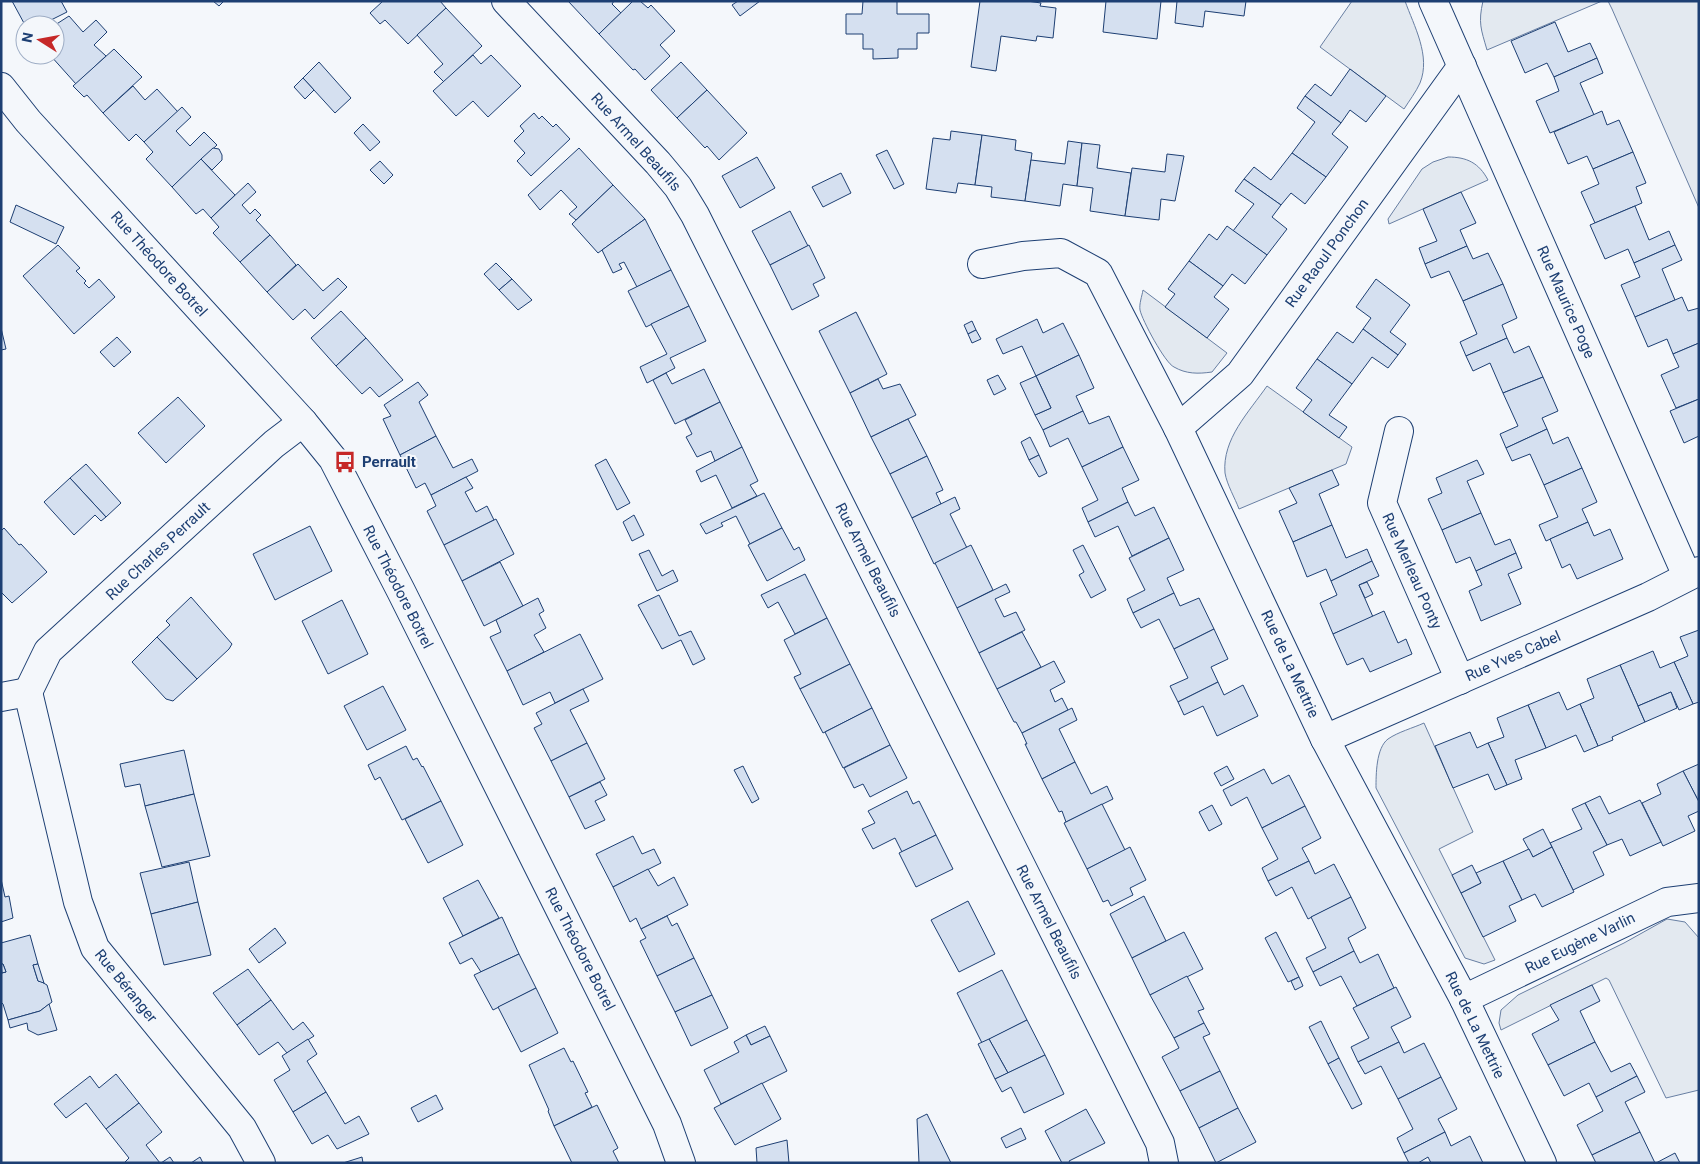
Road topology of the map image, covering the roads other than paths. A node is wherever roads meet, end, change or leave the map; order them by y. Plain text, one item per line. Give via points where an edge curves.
1 (506, 1) edge
2 (1434, 1) edge
3 (1453, 1) edge
4 (1445, 27) junction
5 (1462, 66) junction
6 (1, 87) edge
7 (982, 264) dead end
8 (303, 422) junction
9 (1178, 428) junction
10 (1399, 431) dead end
11 (1693, 573) edge
12 (1460, 680) junction
13 (28, 692) junction
14 (1, 697) edge
15 (1325, 739) junction
16 (1699, 898) edge
17 (1464, 999) junction
18 (261, 1163) edge
19 (681, 1163) edge
20 (1164, 1163) edge
21 (1542, 1163) edge

1 - 20 street, Rue Armel Beaufils via 658,162 695,216 1160,1143
2 - 4 street, Rue Maurice Poge
3 - 4 street
4 - 5 street, Rue Maurice Poge
5 - 9 street, Rue Raoul Ponchon via 1240,374
5 - 11 street, Rue Maurice Poge
6 - 8 street, Rue Théodore Botrel via 28,122
7 - 9 street, Rue de La Mettrie via 1061,252 1098,273
8 - 13 street, Rue Charles Perrault via 274,444 48,651
8 - 19 street, Rue Théodore Botrel via 333,459 397,582 667,1124
9 - 15 street, Rue de La Mettrie
10 - 12 street, Rue Merleau Ponty via 1382,503
11 - 12 street, Rue Yves Cabel via 1648,597
12 - 15 street, Rue Yves Cabel
13 - 14 street
13 - 18 street, Rue Béranger via 78,902 95,948 242,1128
15 - 17 street, Rue de La Mettrie
16 - 17 street, Rue Eugène Varlin via 1667,902
17 - 21 street, Rue de La Mettrie

